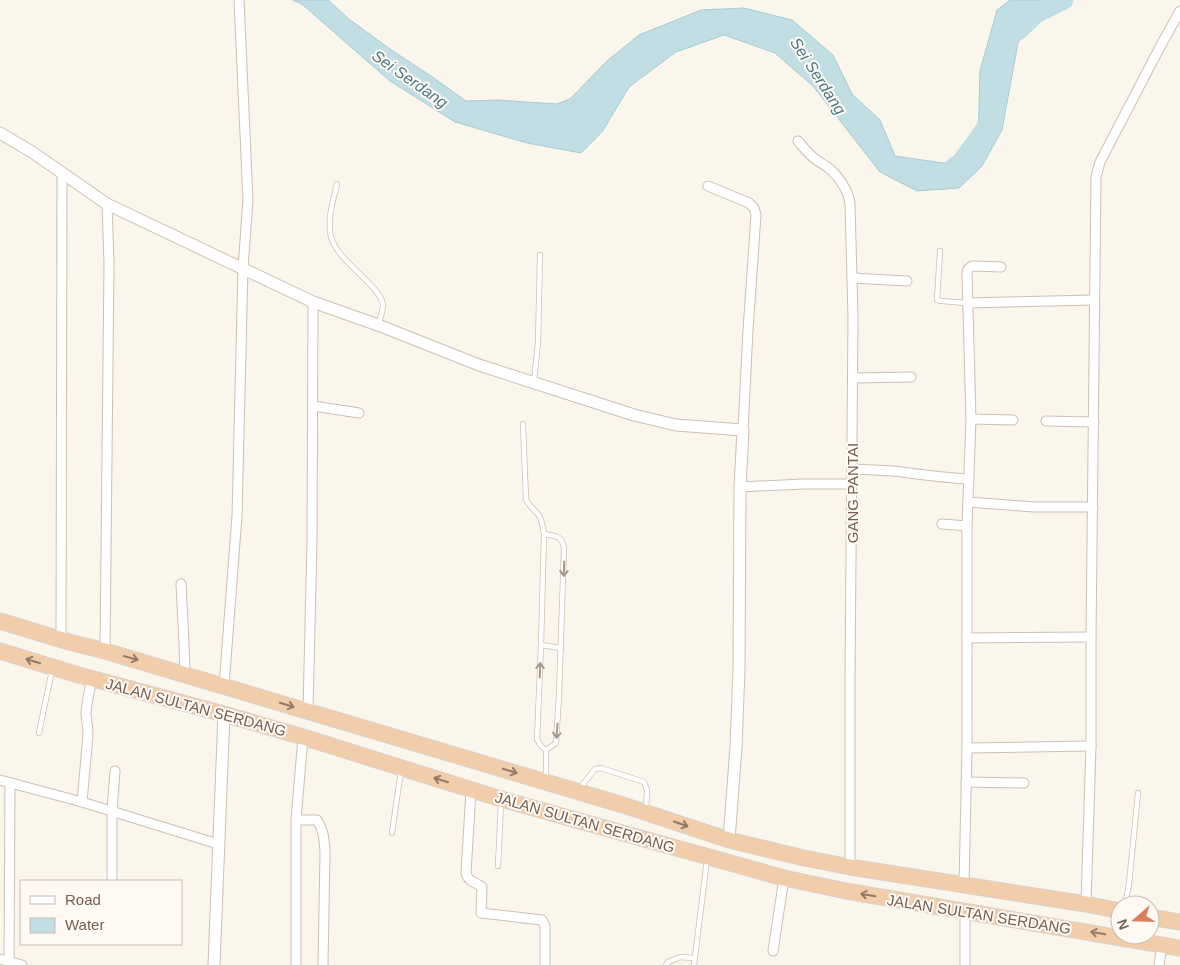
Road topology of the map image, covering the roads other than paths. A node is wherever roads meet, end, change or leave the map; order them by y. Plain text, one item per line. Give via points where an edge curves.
1 (239, 0) edge
2 (1180, 11) edge
3 (0, 133) edge
4 (798, 141) dead end
5 (62, 173) junction
6 (337, 184) dead end
7 (708, 186) dead end
8 (107, 204) junction
9 (940, 252) dead end
10 (540, 255) dead end
11 (1001, 267) dead end
12 (243, 268) junction
13 (852, 278) junction
14 (906, 281) dead end
15 (1095, 300) junction
16 (313, 302) junction
17 (967, 303) junction
18 (378, 325) junction
19 (911, 377) dead end
20 (853, 378) junction
21 (534, 383) junction
22 (313, 406) junction
23 (359, 413) dead end
24 (971, 419) junction
25 (1013, 420) dead end
26 (1046, 421) dead end
27 (1094, 422) junction
28 (523, 424) dead end
29 (743, 430) junction
30 (852, 469) junction
31 (969, 479) junction
32 (851, 484) junction
33 (740, 488) junction
34 (968, 502) junction
35 (1093, 507) junction
36 (942, 524) dead end
37 (967, 526) junction
38 (544, 534) junction
39 (181, 584) dead end
40 (0, 621) edge
41 (1091, 636) junction
42 (967, 638) junction
43 (61, 639) junction
44 (541, 644) junction
45 (561, 648) junction
46 (0, 651) edge
47 (105, 651) junction
48 (52, 667) junction
49 (184, 674) junction
50 (92, 678) junction
51 (224, 686) junction
52 (308, 711) junction
53 (224, 714) junction
54 (39, 733) dead end
55 (303, 737) junction
56 (1091, 746) junction
57 (967, 748) junction
58 (546, 750) junction
59 (401, 768) junction
60 (115, 771) dead end
61 (0, 780) edge
62 (546, 782) junction
63 (966, 782) junction
64 (10, 783) junction
65 (1024, 783) dead end
66 (471, 790) junction
67 (578, 792) junction
68 (1138, 793) dead end
69 (501, 799) junction
70 (82, 802) junction
71 (112, 811) junction
72 (646, 813) junction
73 (296, 820) junction
74 (392, 833) dead end
75 (729, 840) junction
76 (218, 844) junction
77 (708, 856) junction
78 (498, 866) dead end
79 (850, 866) junction
80 (784, 878) junction
81 (112, 880) edge
82 (964, 884) junction
83 (1127, 895) edge
84 (1086, 904) junction
85 (1110, 909) edge
86 (965, 912) junction
87 (1160, 919) edge
88 (1180, 922) edge
89 (1162, 945) junction
90 (1180, 948) edge
91 (774, 951) dead end
92 (695, 958) junction
93 (6, 962) edge
94 (22, 965) edge
95 (214, 965) edge
96 (296, 965) edge
97 (323, 965) edge
98 (546, 965) edge
99 (666, 965) edge
100 (694, 965) edge
101 (965, 965) edge
102 (1158, 965) edge

1 - 12 street via 248,200
2 - 15 street via 1100,162 1096,184
3 - 5 street
4 - 13 street, GANG PANTAI via 835,173 848,195
5 - 8 street
5 - 43 street
6 - 18 lane via 329,217 332,239 347,262 378,293 383,304
7 - 29 street via 750,203 756,215
8 - 12 street
8 - 47 street
9 - 17 lane via 937,300
10 - 21 lane
11 - 17 street via 969,268
12 - 16 street
12 - 51 street via 237,516
13 - 14 street
13 - 20 street, GANG PANTAI
15 - 17 street
15 - 27 street
16 - 18 street
16 - 22 street
17 - 24 street
18 - 21 street
19 - 20 street
20 - 30 street, GANG PANTAI
21 - 29 street via 657,421
22 - 23 street
22 - 52 street
24 - 25 street
24 - 31 street
26 - 27 street
27 - 35 street
28 - 38 lane via 526,499 540,518
29 - 33 street
30 - 31 street
30 - 32 street, GANG PANTAI
31 - 34 street
32 - 33 street
32 - 79 street, GANG PANTAI
33 - 75 street via 739,670
34 - 35 street
34 - 37 street
35 - 41 street
36 - 37 street
37 - 42 street
38 - 44 lane
38 -> 45 lane via 560,538 564,548
39 - 49 street
40 - 43 highway, JALAN SULTAN SERDANG
41 - 42 street
41 - 56 street
42 - 57 street
43 - 47 highway, JALAN SULTAN SERDANG
44 - 45 lane
58 -> 44 lane via 537,739
45 -> 58 lane via 556,743
48 -> 46 highway, JALAN SULTAN SERDANG
47 -> 49 highway, JALAN SULTAN SERDANG
48 - 50 highway, JALAN SULTAN SERDANG
48 - 54 lane
49 - 51 highway, JALAN SULTAN SERDANG
50 - 53 highway, JALAN SULTAN SERDANG
50 - 70 street via 86,716 88,735
51 -> 52 highway, JALAN SULTAN SERDANG
52 -> 62 highway, JALAN SULTAN SERDANG
53 - 55 highway, JALAN SULTAN SERDANG
53 - 76 street
55 - 59 highway, JALAN SULTAN SERDANG
55 - 73 street
56 - 57 street
56 - 84 street
57 - 63 street
58 - 62 lane
66 -> 59 highway, JALAN SULTAN SERDANG
59 - 74 lane
60 - 71 street
61 - 64 street
62 - 67 highway, JALAN SULTAN SERDANG
63 - 65 street
63 - 82 street
64 - 70 street
64 - 93 street
66 - 69 highway, JALAN SULTAN SERDANG
66 - 98 street via 466,873 470,880 482,887 481,913 542,920
67 - 72 highway, JALAN SULTAN SERDANG
67 - 72 lane via 594,770 601,768 644,782
68 - 83 lane
69 - 77 highway, JALAN SULTAN SERDANG
69 - 78 lane
70 - 71 street
71 - 76 street
71 - 81 street
72 -> 75 highway, JALAN SULTAN SERDANG
73 - 96 street
73 - 97 street via 316,820 322,829 325,852
75 - 79 highway, JALAN SULTAN SERDANG
76 - 95 street
77 - 80 highway, JALAN SULTAN SERDANG
77 - 92 lane
79 - 82 highway, JALAN SULTAN SERDANG
86 -> 80 highway, JALAN SULTAN SERDANG
80 - 91 street
82 - 84 highway, JALAN SULTAN SERDANG
84 - 85 highway, JALAN SULTAN SERDANG
89 -> 86 highway, JALAN SULTAN SERDANG
86 - 101 street
87 - 88 highway
89 - 90 highway, JALAN SULTAN SERDANG
89 - 102 street
92 - 99 lane via 680,957
92 - 100 lane
93 - 94 street

